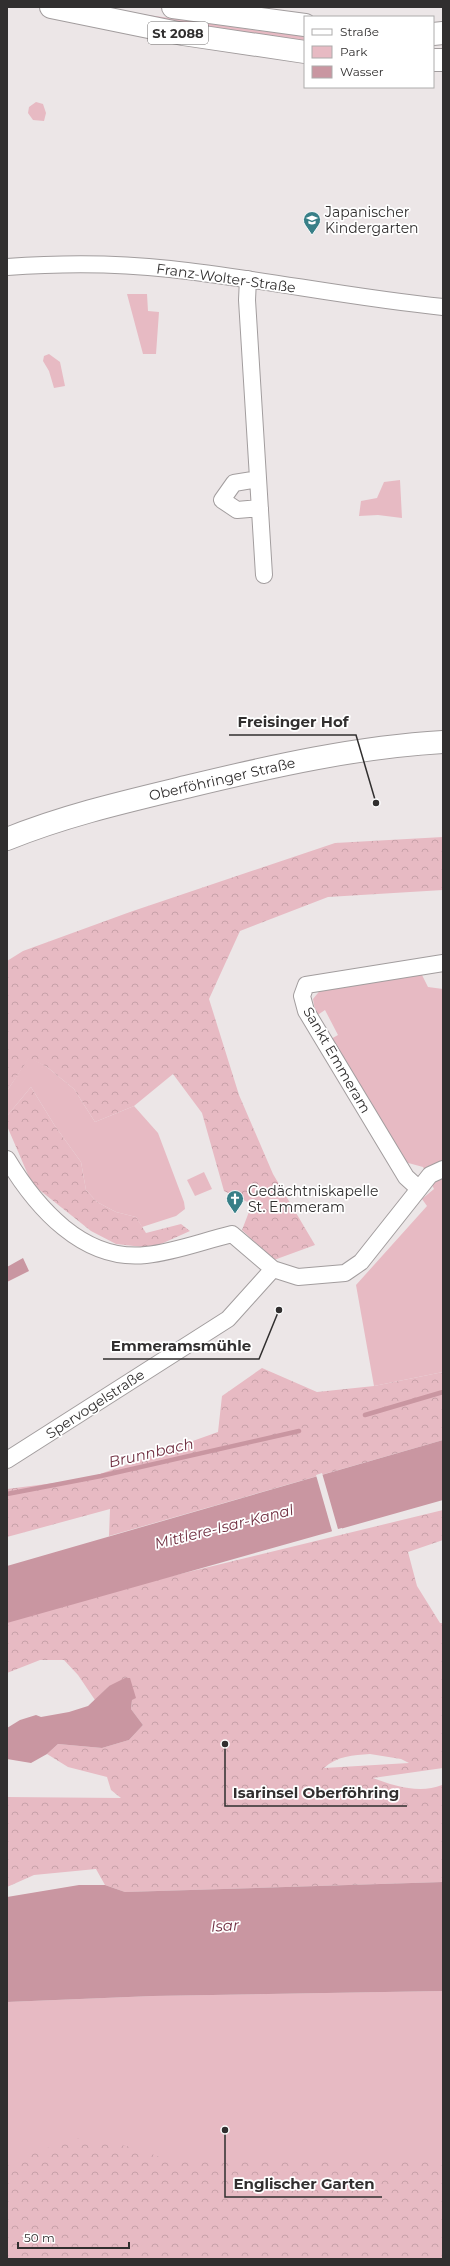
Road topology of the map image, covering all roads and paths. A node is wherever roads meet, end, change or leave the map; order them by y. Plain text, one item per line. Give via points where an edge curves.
1 (51, 7) edge
2 (173, 7) edge
3 (304, 25) edge
4 (304, 52) edge
5 (7, 267) edge
6 (248, 279) junction
7 (443, 307) edge
8 (258, 479) junction
9 (260, 508) junction
10 (264, 575) dead end
11 (443, 742) edge
12 (7, 839) edge
13 (443, 963) edge
14 (7, 1160) edge
15 (443, 1169) edge
16 (418, 1188) junction
17 (273, 1269) junction
18 (7, 1460) edge

1 - 4 main road, St 2088 via 183,34
2 - 3 main road, St 2088
5 - 6 street, Franz-Wolter-Straße via 49,264 117,265
6 - 7 street, Franz-Wolter-Straße via 362,298
6 - 8 street via 247,300
8 - 9 street
8 - 9 street via 234,482 222,500 237,510
9 - 10 street
11 - 12 main road, Oberföhringer Straße via 358,750 269,767 75,814
13 - 16 street, Sankt Emmeram via 306,984 302,996 306,1011 406,1177
14 - 17 street via 41,1208 65,1230 92,1246 118,1254 144,1256 232,1234
15 - 16 street via 430,1175
16 - 17 street via 361,1262 345,1273 298,1277
17 - 18 street, Spervogelstraße via 228,1320

